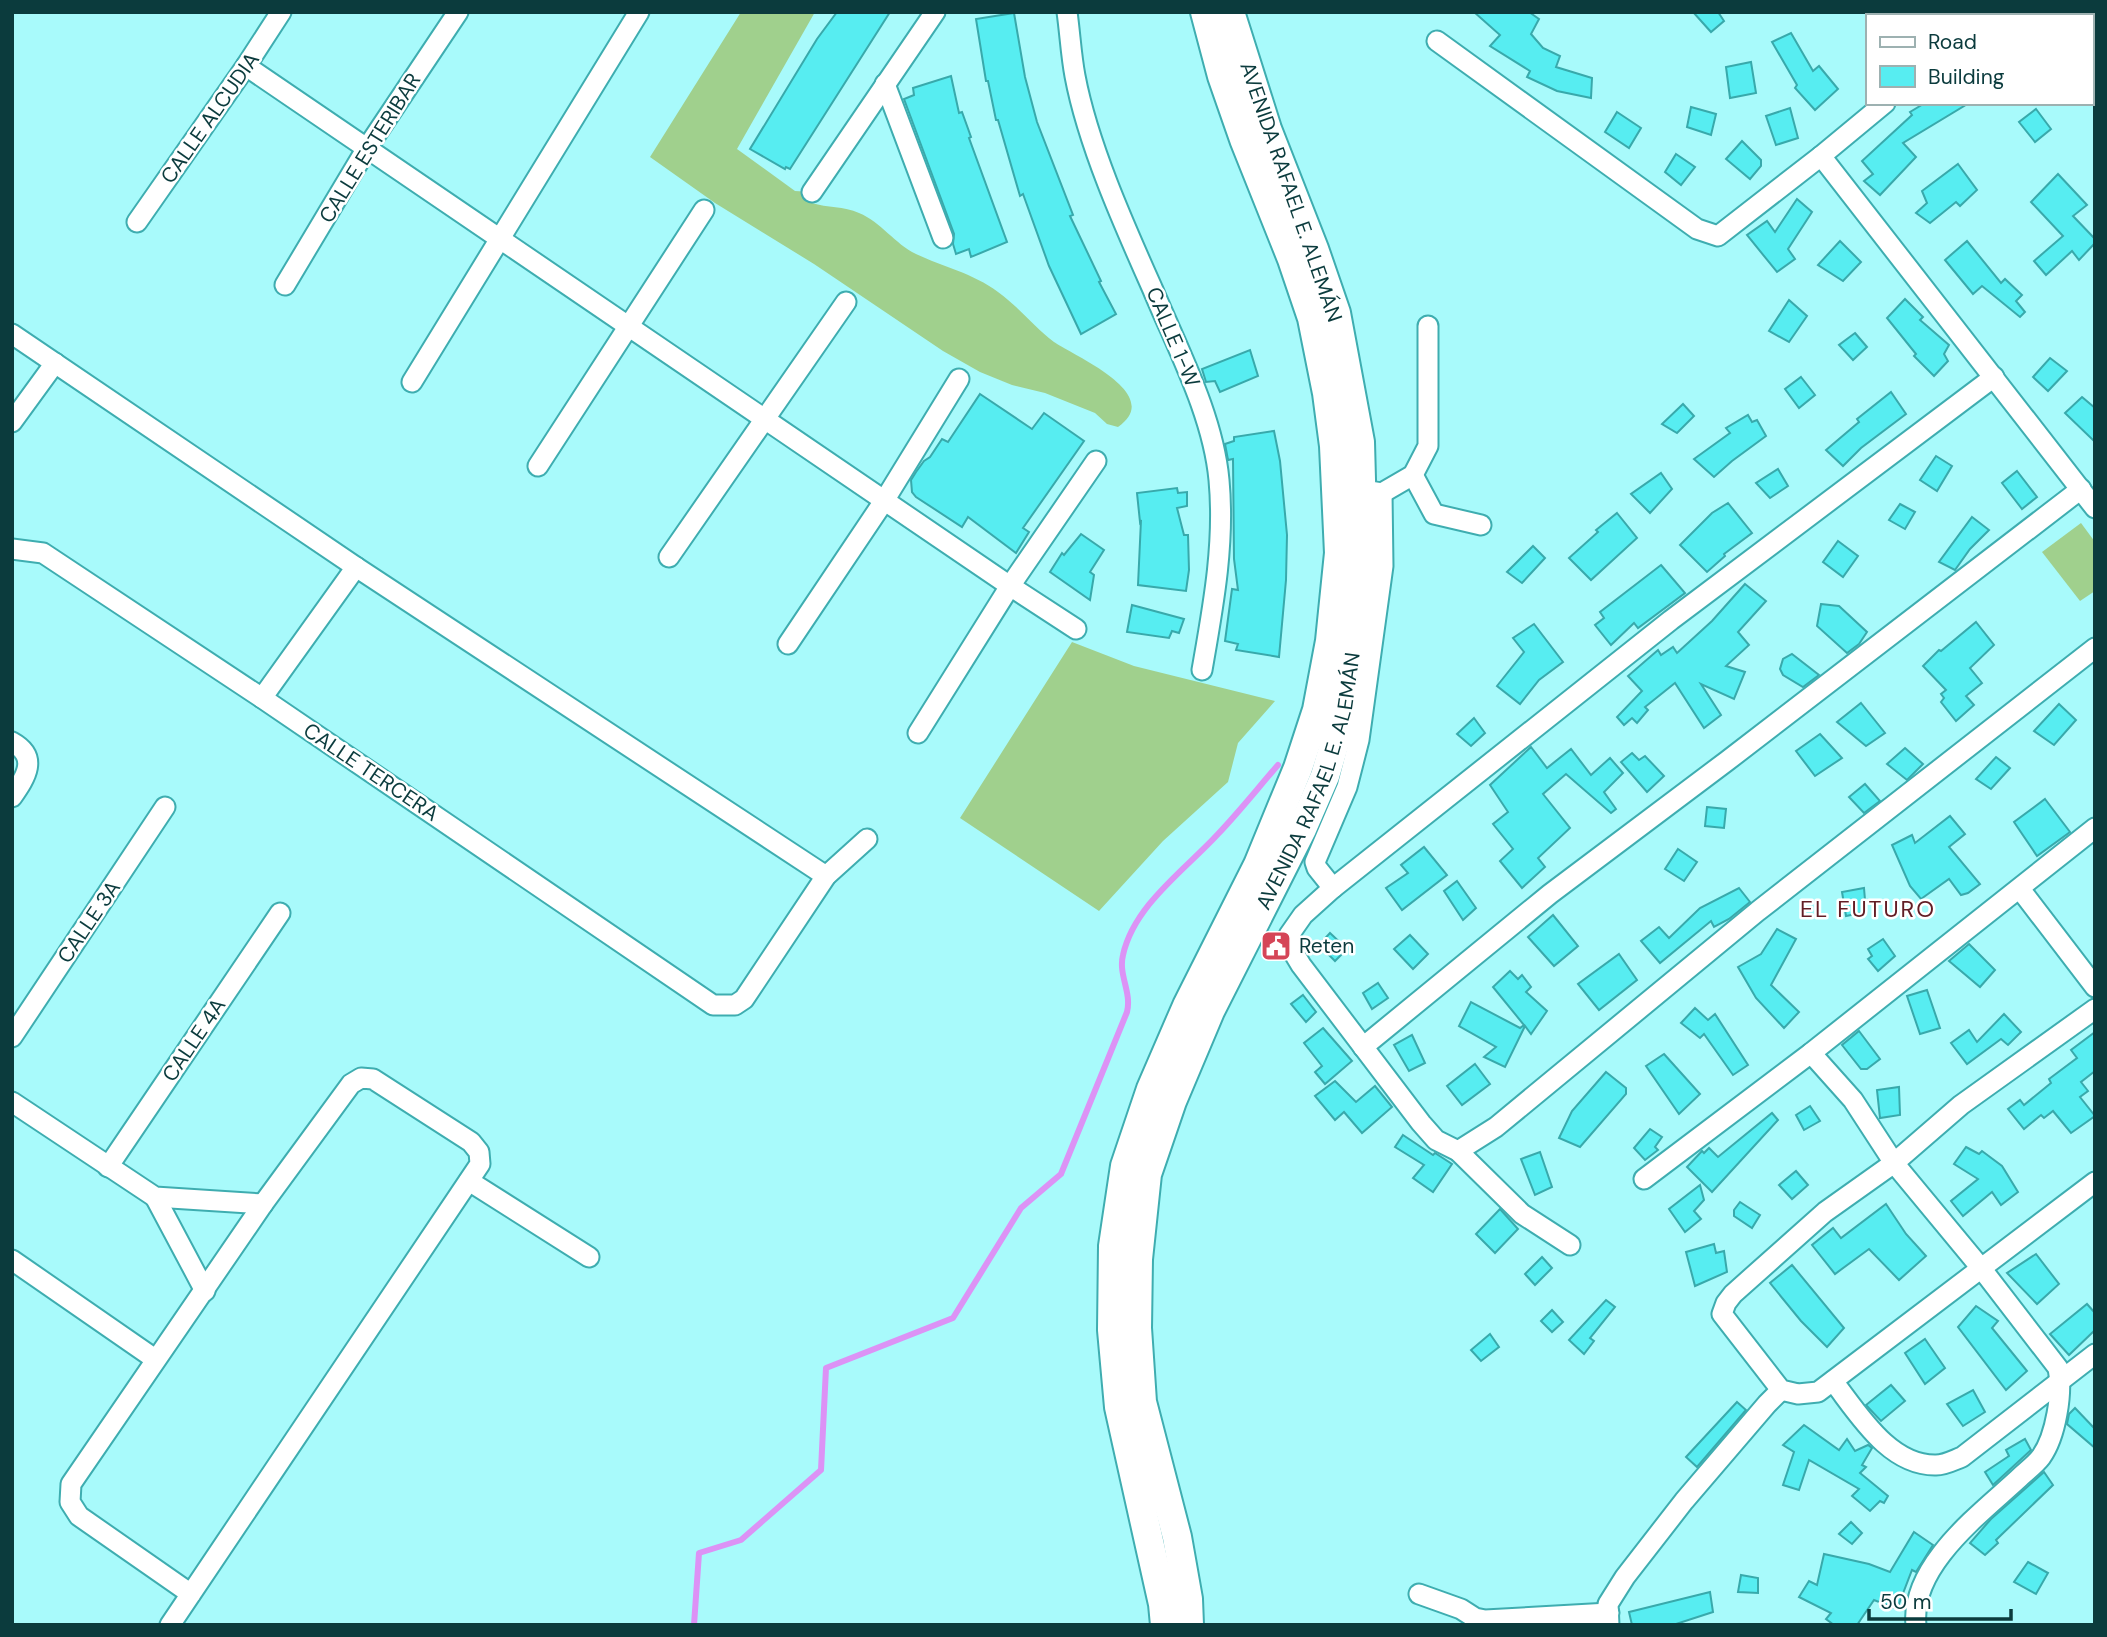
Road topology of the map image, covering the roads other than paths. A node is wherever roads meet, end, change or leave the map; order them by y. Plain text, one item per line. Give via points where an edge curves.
1 (281, 12) edge
2 (458, 12) edge
3 (639, 12) edge
4 (935, 12) edge
5 (1067, 12) edge
6 (1205, 12) edge
7 (1230, 12) edge
8 (1437, 41) dead end
9 (246, 66) junction
10 (885, 84) junction
11 (1883, 105) edge
12 (367, 148) junction
13 (1821, 156) junction
14 (812, 192) dead end
15 (704, 210) dead end
16 (137, 222) dead end
17 (498, 238) junction
18 (943, 238) dead end
19 (285, 285) dead end
20 (846, 302) dead end
21 (628, 326) junction
22 (1428, 326) dead end
23 (12, 334) edge
24 (55, 363) junction
25 (1994, 377) junction
26 (959, 379) dead end
27 (412, 382) dead end
28 (764, 419) junction
29 (12, 422) edge
30 (1096, 461) dead end
31 (538, 466) dead end
32 (1413, 475) junction
33 (2081, 489) junction
34 (1372, 491) junction
35 (884, 500) junction
36 (2095, 508) edge
37 (1481, 525) dead end
38 (12, 549) edge
39 (669, 556) dead end
40 (356, 567) junction
41 (1010, 586) junction
42 (1076, 629) dead end
43 (788, 644) dead end
44 (2095, 648) edge
45 (1202, 670) dead end
46 (262, 698) junction
47 (918, 733) dead end
48 (19, 747) edge
49 (12, 797) edge
50 (165, 807) dead end
51 (2095, 828) edge
52 (867, 839) dead end
53 (826, 876) junction
54 (1333, 888) junction
55 (2020, 889) junction
56 (280, 913) dead end
57 (2095, 987) edge
58 (2095, 1009) edge
59 (12, 1037) edge
60 (1363, 1046) junction
61 (1811, 1053) junction
62 (12, 1102) edge
63 (1458, 1151) junction
64 (1894, 1163) junction
65 (108, 1167) junction
66 (1644, 1179) dead end
67 (469, 1181) junction
68 (2095, 1182) edge
69 (155, 1197) junction
70 (263, 1204) junction
71 (1570, 1245) dead end
72 (589, 1256) dead end
73 (12, 1260) edge
74 (1981, 1268) junction
75 (205, 1291) junction
76 (2095, 1354) edge
77 (155, 1359) junction
78 (1833, 1381) junction
79 (2061, 1381) junction
80 (1781, 1391) junction
81 (191, 1594) junction
82 (1419, 1594) dead end
83 (1609, 1619) edge
84 (170, 1625) edge
85 (1165, 1625) edge
86 (1189, 1625) edge
87 (1916, 1625) edge

1 - 9 street, CALLE ALCUDIA
2 - 12 street, CALLE ESTERIBAR
3 - 17 street
4 - 10 street
5 - 45 street, CALLE 1-W via 1075,76 1092,135 1125,226 1193,380 1219,479 1216,589
6 - 85 main road, AVENIDA RAFAEL E. ALEMÁN via 1244,139 1312,318 1334,446 1339,553 1317,710 1298,768 1258,865 1151,1089 1125,1167 1113,1246 1112,1330 1119,1406
7 - 34 main road, AVENIDA RAFAEL E. ALEMÁN via 1267,129 1336,313
8 - 13 street via 1697,229 1718,236
9 - 12 street
9 - 16 street, CALLE ALCUDIA
10 - 14 street
10 - 18 street
11 - 13 street
12 - 17 street
12 - 19 street, CALLE ESTERIBAR
13 - 25 street
15 - 21 street
17 - 21 street
17 - 27 street
20 - 28 street
21 - 28 street
21 - 31 street
22 - 32 street via 1428,446
23 - 24 street
24 - 29 street
24 - 40 street
25 - 33 street
25 - 54 street via 1671,620
26 - 35 street
28 - 35 street
28 - 39 street
30 - 41 street
32 - 34 street
32 - 37 street via 1434,514
33 - 36 street
33 - 60 street via 1550,894
34 - 54 street via 1383,566 1359,740 1347,787 1315,862
34 - 86 main road, AVENIDA RAFAEL E. ALEMÁN via 1345,708 1325,776 1210,1011 1147,1174 1138,1272 1142,1402 1177,1537
35 - 41 street
35 - 43 street
38 - 46 street, CALLE TERCERA via 43,553
40 - 46 street
40 - 53 street
41 - 42 street
41 - 47 street
44 - 63 street via 1758,911 1496,1127
46 - 53 street, CALLE TERCERA via 713,1005 724,1007 744,999
48 - 49 street via 28,772
50 - 59 street, CALLE 3A
51 - 55 street
52 - 53 street
54 - 60 street via 1289,935 1301,965
55 - 57 street
55 - 61 street
56 - 65 street, CALLE 4A
58 - 64 street via 1961,1105
60 - 63 street via 1421,1124 1436,1140
61 - 64 street via 1853,1100
61 - 66 street
62 - 65 street
63 - 71 street via 1521,1214
64 - 74 street
64 - 80 street via 1803,1230 1726,1303 1722,1314
65 - 69 street
67 - 70 street via 480,1164 479,1152 471,1142 373,1079 361,1078 351,1084
67 - 72 street
67 - 81 street
68 - 74 street
69 - 70 street
69 - 75 street
70 - 75 street
73 - 77 street
74 - 78 street
74 - 79 street via 2058,1368
75 - 77 street
76 - 79 street
77 - 81 street via 71,1484 70,1502 79,1516
78 - 79 street via 1873,1433 1898,1453 1922,1464 1939,1465 1962,1457
78 - 80 street via 1818,1392
79 - 87 street via 2051,1437 2042,1457 1953,1539 1928,1574 1915,1612
80 - 83 street via 1644,1551 1608,1604
81 - 84 street
82 - 83 street via 1485,1620

